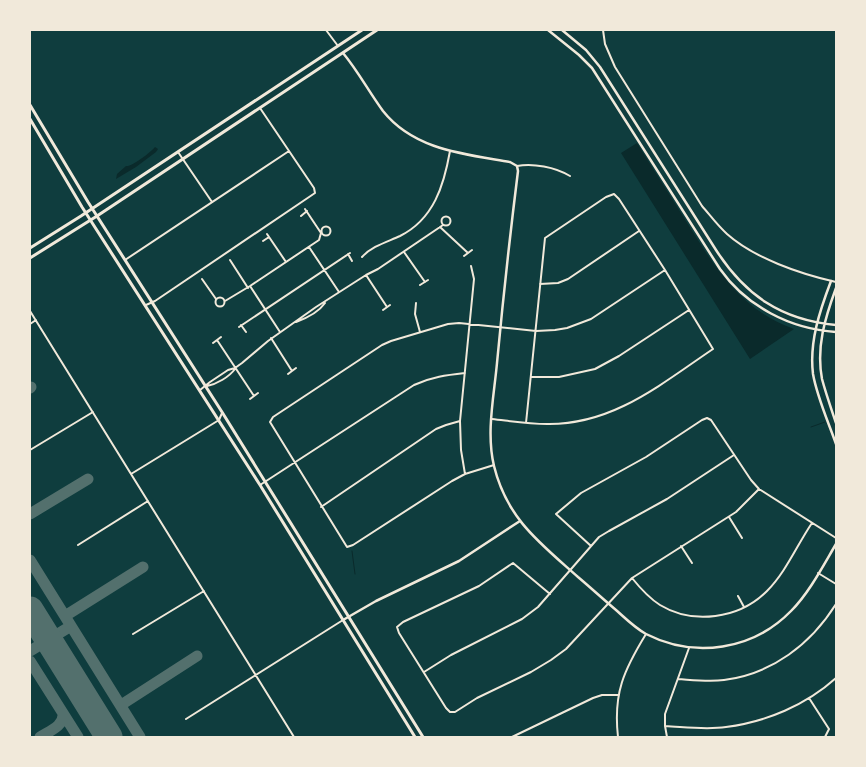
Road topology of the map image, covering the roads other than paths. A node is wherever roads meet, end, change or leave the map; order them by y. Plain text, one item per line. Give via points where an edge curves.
1 (326, 30) edge
2 (362, 30) edge
3 (377, 30) edge
4 (548, 30) edge
5 (562, 30) edge
6 (603, 30) edge
7 (339, 48) junction
8 (343, 53) junction
9 (30, 105) edge
10 (260, 108) junction
11 (31, 110) edge
12 (30, 119) edge
13 (289, 150) junction
14 (450, 151) junction
15 (178, 152) junction
16 (183, 158) junction
17 (517, 166) junction
18 (570, 176) dead end
19 (212, 202) junction
20 (92, 209) junction
21 (86, 213) junction
22 (97, 216) junction
23 (301, 216) dead end
24 (90, 220) junction
25 (443, 224) junction
26 (440, 227) junction
27 (639, 231) junction
28 (321, 233) junction
29 (263, 241) dead end
30 (309, 247) junction
31 (30, 248) edge
32 (472, 250) dead end
33 (404, 252) junction
34 (468, 253) junction
35 (464, 256) dead end
36 (362, 257) dead end
37 (30, 258) edge
38 (125, 260) junction
39 (230, 260) dead end
40 (352, 261) dead end
41 (286, 262) junction
42 (471, 266) dead end
43 (325, 270) junction
44 (665, 270) junction
45 (366, 275) junction
46 (202, 279) dead end
47 (428, 280) dead end
48 (831, 281) junction
49 (425, 282) junction
50 (836, 282) edge
51 (540, 284) junction
52 (420, 285) dead end
53 (249, 287) junction
54 (836, 288) edge
55 (339, 292) junction
56 (216, 299) junction
57 (225, 301) junction
58 (325, 302) junction
59 (152, 303) junction
60 (416, 303) dead end
61 (390, 305) dead end
62 (145, 306) junction
63 (387, 308) junction
64 (265, 310) junction
65 (383, 310) dead end
66 (689, 310) junction
67 (30, 311) edge
68 (36, 320) junction
69 (294, 323) junction
70 (821, 323) junction
71 (30, 324) edge
72 (470, 324) junction
73 (836, 325) edge
74 (501, 327) junction
75 (819, 330) junction
76 (536, 331) junction
77 (246, 332) dead end
78 (280, 332) junction
79 (420, 332) junction
80 (836, 332) edge
81 (221, 337) dead end
82 (271, 338) junction
83 (217, 340) junction
84 (213, 343) dead end
85 (235, 368) junction
86 (296, 368) dead end
87 (292, 371) junction
88 (225, 372) junction
89 (465, 373) junction
90 (288, 374) dead end
91 (227, 376) junction
92 (531, 377) junction
93 (206, 386) junction
94 (200, 390) junction
95 (258, 393) dead end
96 (254, 396) junction
97 (250, 399) dead end
98 (93, 412) junction
99 (222, 412) junction
100 (492, 419) junction
101 (218, 420) junction
102 (460, 421) junction
103 (526, 423) junction
104 (836, 423) edge
105 (836, 444) edge
106 (30, 450) edge
107 (734, 455) junction
108 (295, 464) junction
109 (494, 465) junction
110 (131, 474) junction
111 (465, 474) junction
112 (266, 482) junction
113 (260, 486) junction
114 (759, 489) junction
115 (148, 502) junction
116 (321, 507) junction
117 (729, 517) junction
118 (520, 521) junction
119 (812, 523) junction
120 (742, 538) dead end
121 (836, 538) edge
122 (836, 544) edge
123 (78, 545) dead end
124 (591, 546) junction
125 (681, 546) junction
126 (692, 563) dead end
127 (570, 570) junction
128 (818, 573) junction
129 (632, 578) junction
130 (836, 584) edge
131 (204, 591) junction
132 (550, 594) junction
133 (738, 596) dead end
134 (608, 603) junction
135 (836, 604) edge
136 (744, 608) junction
137 (349, 616) junction
138 (343, 620) junction
139 (133, 634) dead end
140 (646, 634) junction
141 (689, 648) junction
142 (424, 672) junction
143 (256, 675) junction
144 (836, 678) edge
145 (678, 679) junction
146 (618, 695) junction
147 (809, 698) junction
148 (186, 719) dead end
149 (665, 726) junction
150 (294, 737) edge
151 (415, 737) edge
152 (423, 737) edge
153 (512, 737) edge
154 (618, 737) edge
155 (667, 737) edge
156 (825, 737) edge

1 - 7 street
2 - 7 main road
3 - 8 main road
4 - 75 street via 592,68 728,280 769,313
5 - 70 street via 586,50 600,67 731,272 746,288 769,305 791,316
6 - 48 street via 605,44 615,67 702,206 716,222 735,240 763,256 806,274
7 - 8 main road
7 - 15 main road
8 - 10 main road
8 - 14 street via 381,108 397,125 421,142
9 - 11 main road
10 - 13 street
10 - 16 main road
11 - 20 main road
12 - 21 main road
13 - 19 street
13 - 59 street via 315,193
14 - 17 street via 510,162
14 - 36 street via 442,188 428,211 406,233 371,249
15 - 16 street
15 - 20 main road
16 - 19 street
16 - 22 main road
17 - 18 street via 527,164 561,170
17 - 74 street
19 - 38 street
20 - 21 main road
20 - 22 main road
21 - 24 main road
21 - 31 main road
22 - 24 main road
22 - 38 main road
23 - 28 street via 306,210
24 - 37 main road
24 - 62 main road
25 - 25 street via 450,224 450,217 442,218
25 - 26 street
26 - 33 street
26 - 34 street
27 - 44 street
27 - 51 street via 568,279 558,283
27 - 51 street via 619,199 614,194 606,197 545,238
28 - 28 street via 328,235 330,229 324,226
28 - 30 street via 319,240
29 - 41 street via 268,236
30 - 41 street
30 - 43 street
32 - 34 street
33 - 45 street
33 - 49 street
34 - 35 street
38 - 59 main road
39 - 53 street
40 - 43 street via 349,254
41 - 53 street
42 - 72 street via 474,279
43 - 55 street
43 - 64 street
44 - 66 street
44 - 76 street via 584,322 555,330
45 - 55 street
45 - 63 street
46 - 56 street
47 - 49 street
48 - 50 street
48 - 70 street
49 - 52 street
51 - 76 street
53 - 57 street
53 - 64 street
54 - 70 street
55 - 58 street
56 - 57 street via 222,298
56 - 57 street via 218,307 223,306
58 - 69 street
58 - 69 street via 308,318
59 - 62 street
59 - 93 main road
60 - 79 street via 415,314
61 - 63 street
62 - 94 main road
63 - 65 street
64 - 77 street via 240,326
64 - 78 street
66 - 92 street via 595,369 559,377
66 - 103 street via 713,349 645,396 621,408 578,421
67 - 68 street
68 - 71 street
68 - 98 street
69 - 78 street
70 - 73 street
70 - 75 street
70 - 75 street
72 - 74 street
72 - 79 street via 448,324
72 - 89 street
74 - 76 street
74 - 100 street
75 - 80 street
75 - 104 street via 821,372
75 - 105 street via 812,364 813,375
76 - 92 street
78 - 82 street
79 - 108 street via 382,345 273,418 270,422
81 - 83 street
82 - 85 street
82 - 87 street
83 - 84 street
83 - 85 street
85 - 88 street
85 - 91 street
85 - 96 street
86 - 87 street
87 - 90 street
88 - 91 street
88 - 93 street
89 - 102 street
89 - 108 street via 442,375 414,385
91 - 93 street via 213,385
92 - 103 street
93 - 94 street
93 - 99 main road
94 - 101 main road
95 - 96 street
96 - 97 street
98 - 106 street
98 - 110 street
99 - 101 street
99 - 112 main road
100 - 103 street
100 - 109 street
101 - 110 street
101 - 113 main road
102 - 111 street
102 - 116 street via 436,429
107 - 114 street
107 - 124 street via 667,499 599,537
107 - 124 street via 711,420 707,418 646,457 581,493 556,514
108 - 112 street
108 - 116 street
109 - 111 street
109 - 118 street via 503,492
110 - 115 street
111 - 116 street via 353,545 347,546
112 - 113 street
112 - 137 main road
113 - 138 main road
114 - 117 street via 743,507
114 - 119 street
115 - 123 street
115 - 131 street
117 - 120 street
117 - 125 street
118 - 127 street via 539,543
118 - 137 street via 459,561
119 - 121 street
119 - 136 street via 774,582 757,600
122 - 128 street
124 - 127 street
125 - 126 street
125 - 129 street
127 - 132 street
127 - 134 street
128 - 130 street
128 - 141 street via 792,610 763,633 725,647
129 - 134 street
129 - 136 street via 646,594 673,611 708,617
131 - 139 street
131 - 143 street
132 - 142 street via 522,619 451,655
132 - 142 street via 513,563 479,586 403,622 397,627 399,633
133 - 136 street
134 - 140 street
134 - 142 street via 566,649 551,660 455,712 450,712 446,708
135 - 145 street via 812,635 790,654 766,668 723,680
137 - 138 street
137 - 152 main road
138 - 143 street
138 - 151 main road
140 - 141 street
140 - 146 street via 624,673
141 - 145 street
143 - 148 street
143 - 150 street
144 - 147 street
145 - 149 street via 665,714
146 - 153 street via 592,698
146 - 154 street
147 - 149 street via 788,710 748,723 702,728
147 - 156 street via 829,729
149 - 155 street

